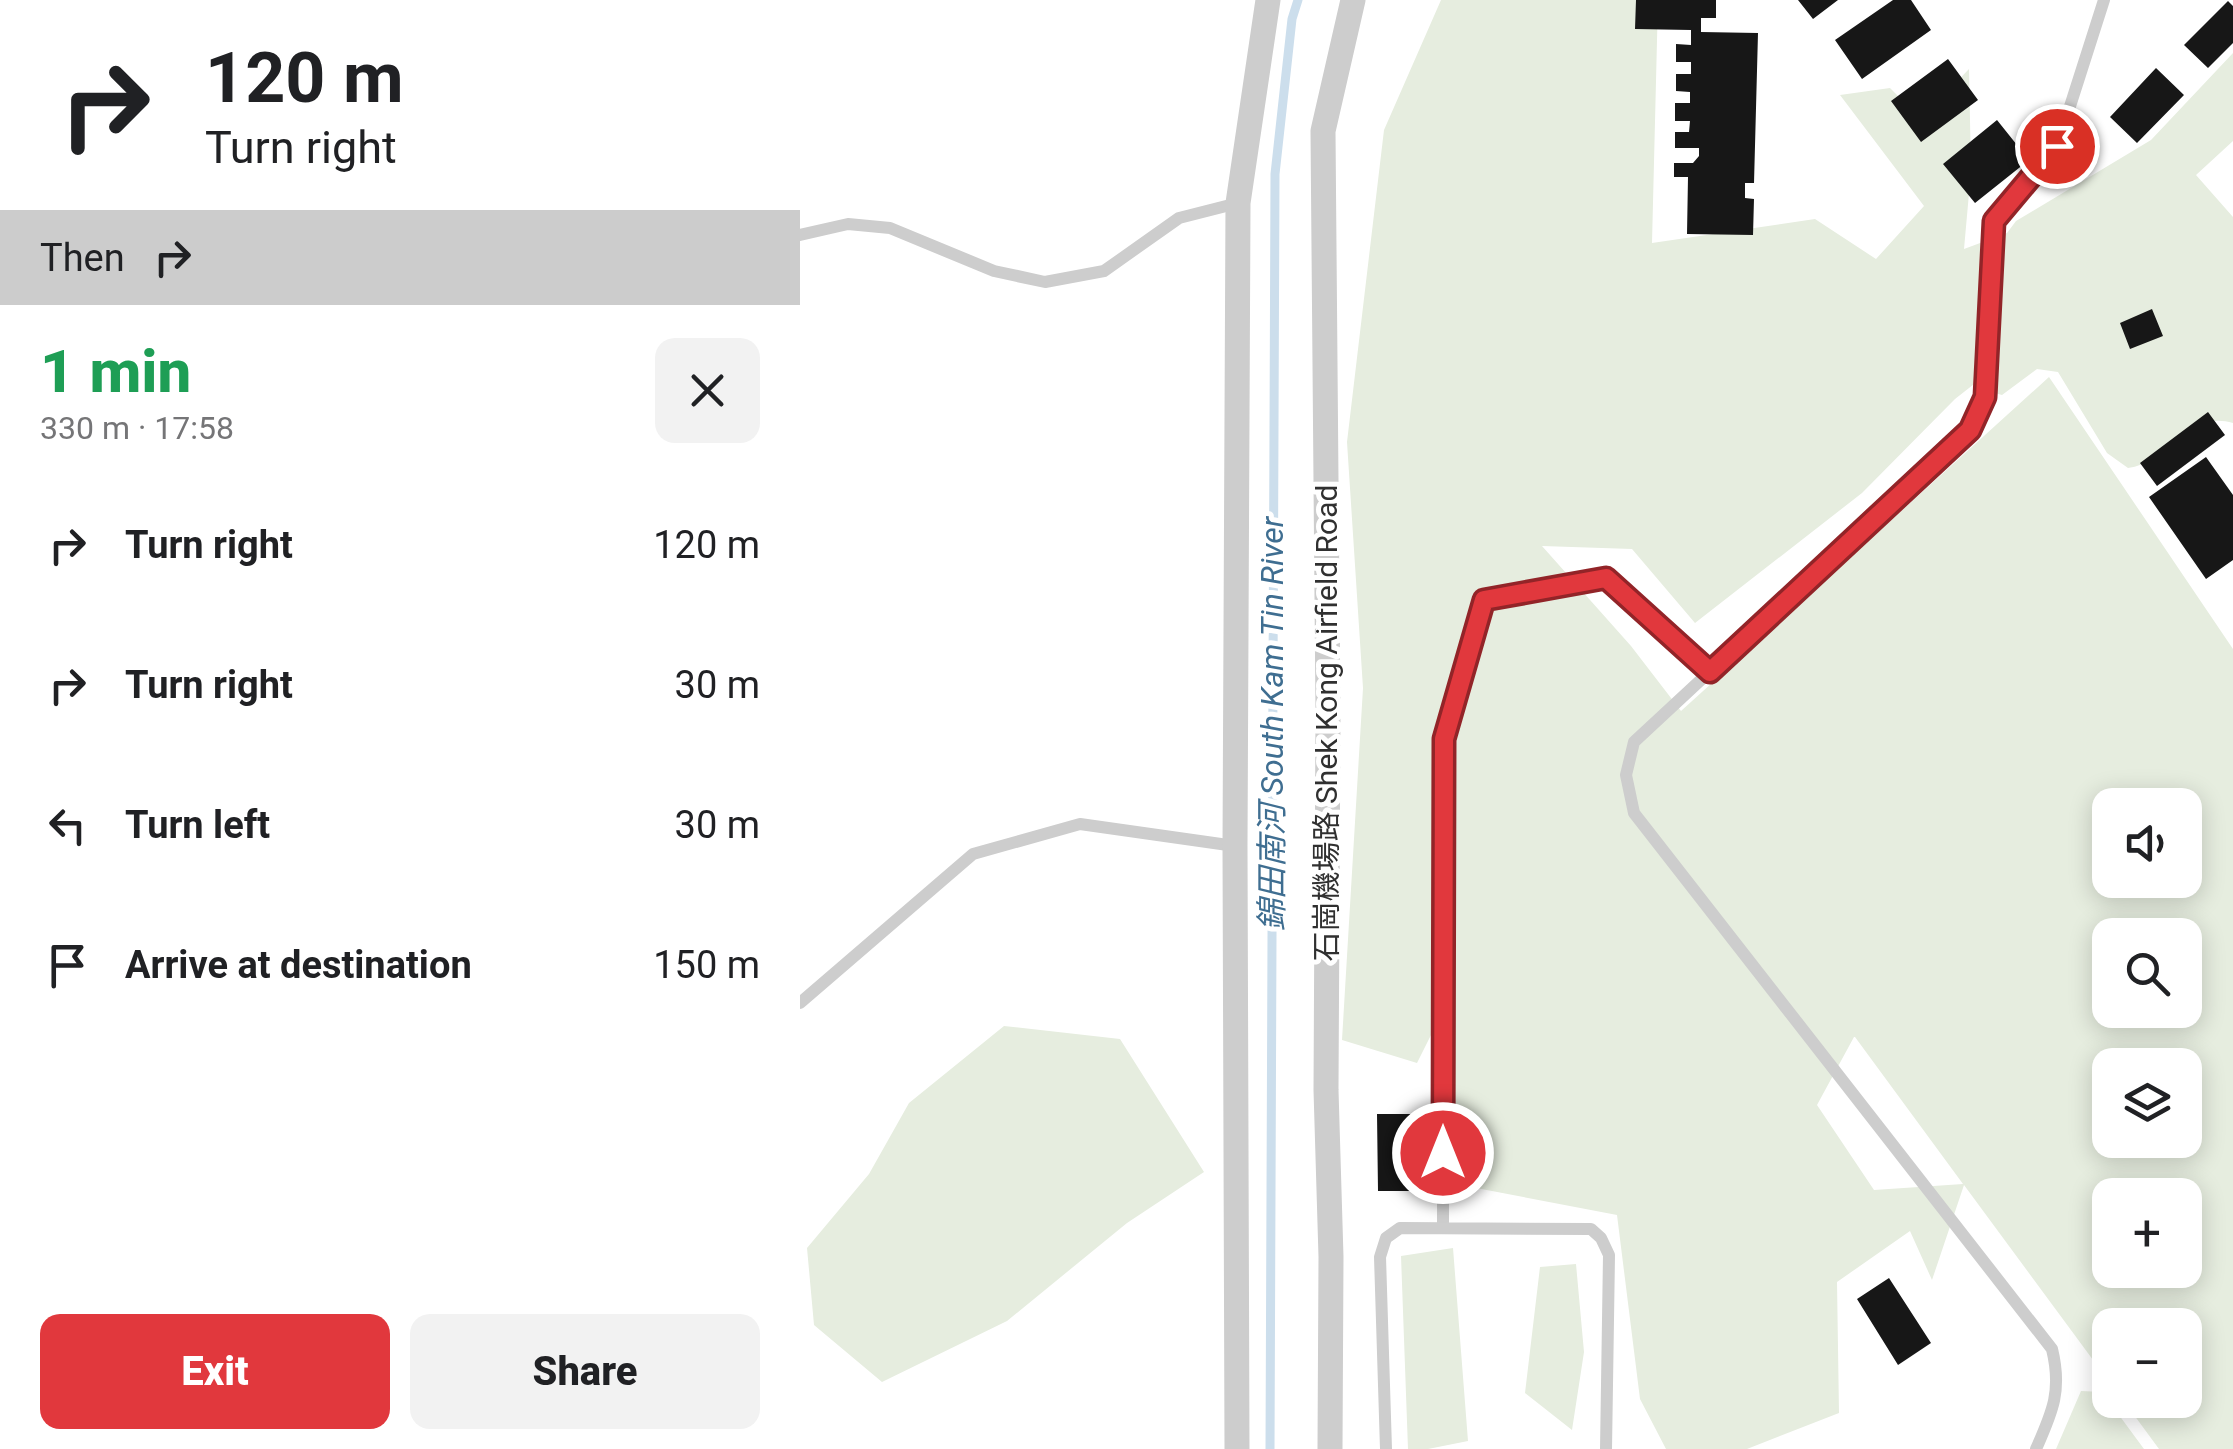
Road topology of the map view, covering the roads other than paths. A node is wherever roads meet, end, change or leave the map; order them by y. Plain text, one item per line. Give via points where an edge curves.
1 (1268, 0) edge
2 (1353, 0) edge
3 (2104, 0) edge
4 (1238, 202) junction
5 (800, 236) edge
6 (1710, 672) junction
7 (1234, 846) junction
8 (800, 1004) edge
9 (1443, 1228) junction
10 (1237, 1449) edge
11 (1330, 1449) edge
12 (1386, 1449) edge
13 (1606, 1449) edge
14 (2036, 1449) edge

1 - 4 street
2 - 11 street, 石崗機場路 Shek Kong Airfield Road via 1323,132
3 - 6 lane via 2057,146 1994,221 1985,397 1970,430
4 - 5 lane via 1180,218 1104,271 1044,282 994,271 890,228 848,224
4 - 7 street
6 - 9 lane via 1606,578 1484,600 1444,739
6 - 14 lane via 1634,742 1626,775 1634,813 2052,1349 2059,1379
7 - 8 lane via 1080,824 972,854
7 - 10 street
9 - 12 lane via 1400,1228 1386,1238 1380,1257
9 - 13 lane via 1590,1229 1601,1238 1609,1255

